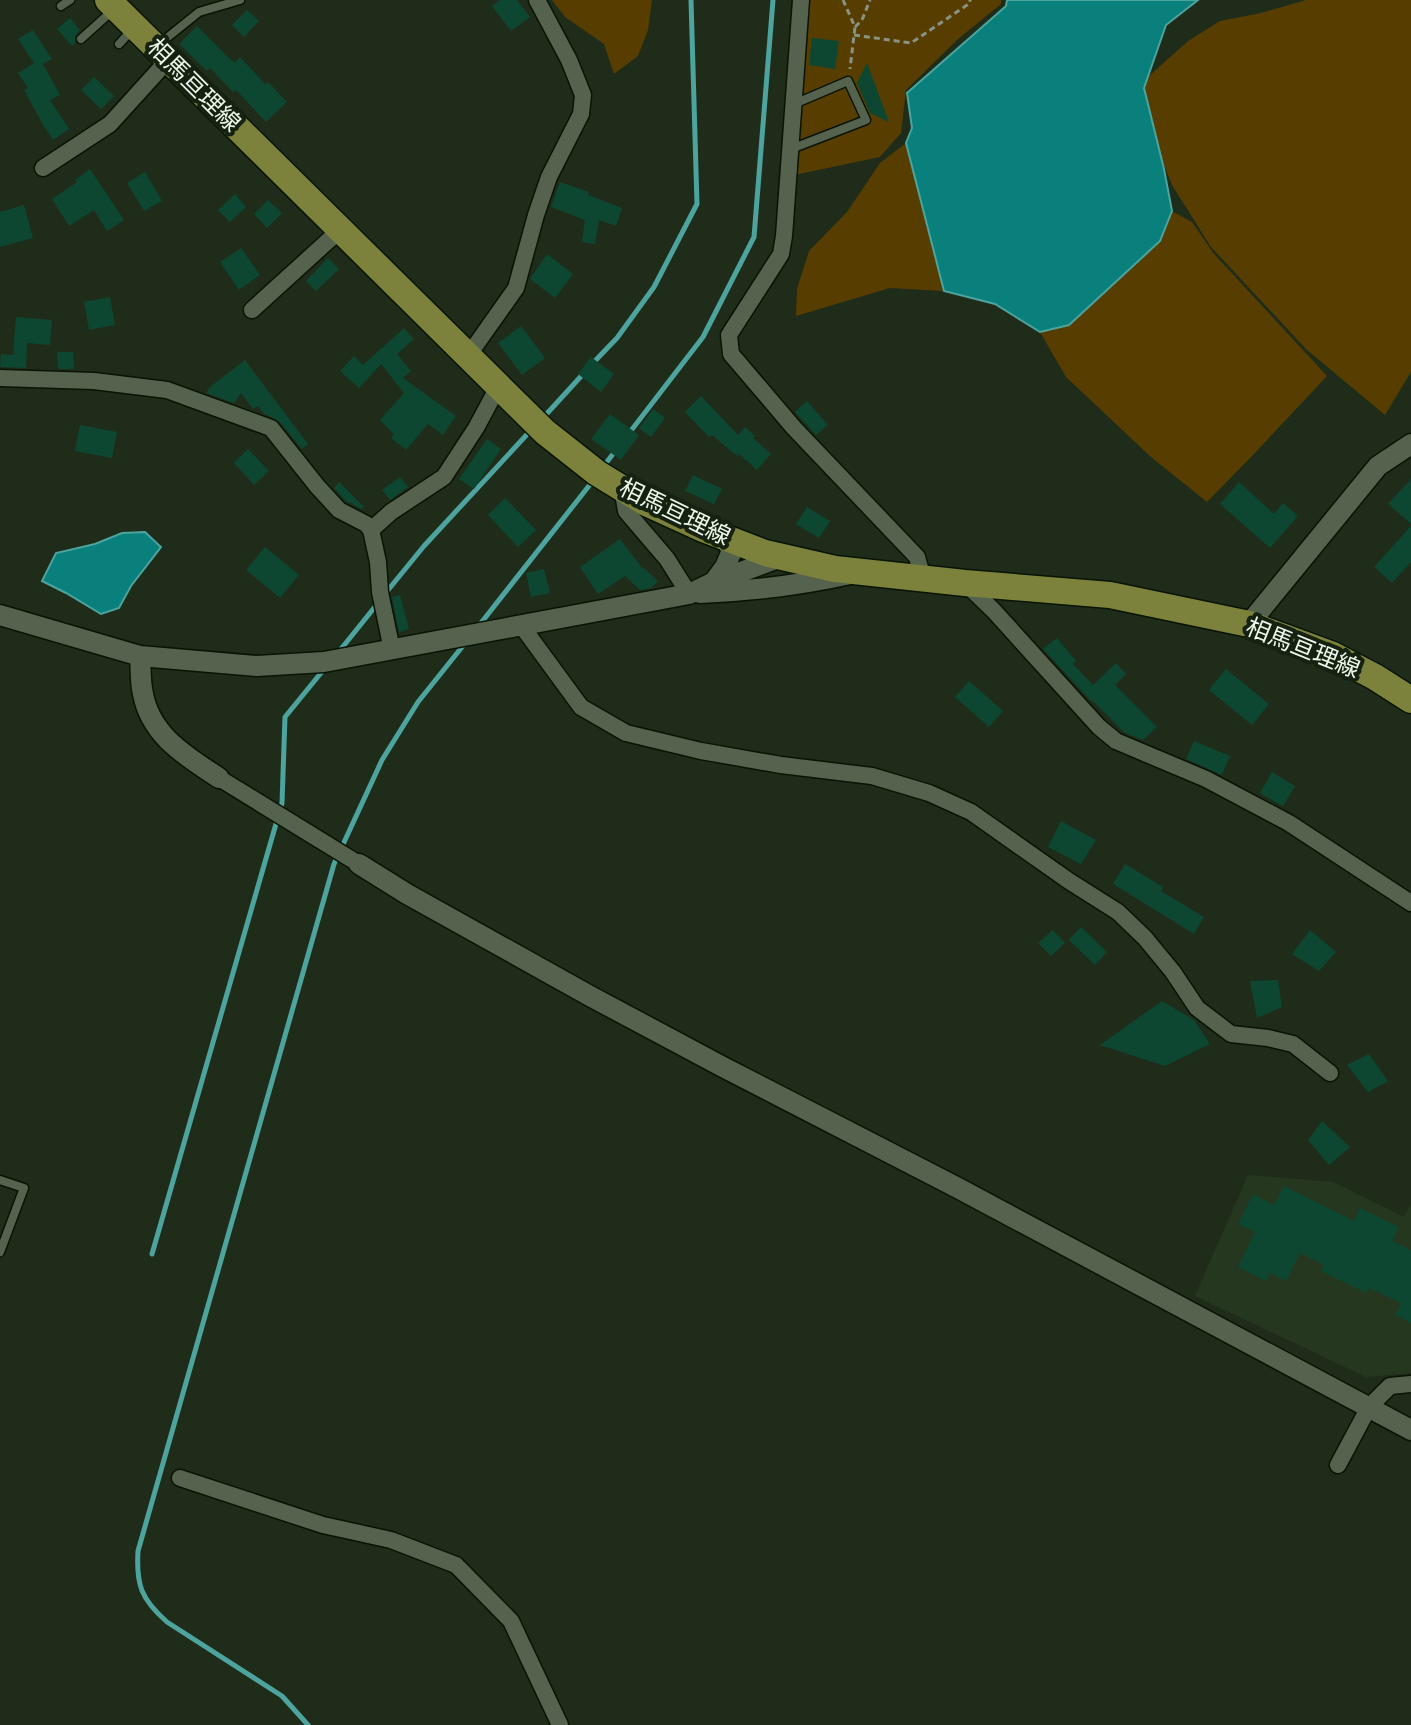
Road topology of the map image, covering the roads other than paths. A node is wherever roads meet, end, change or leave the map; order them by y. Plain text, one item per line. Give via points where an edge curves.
1 (70, 0) edge
2 (240, 0) edge
3 (537, 0) edge
4 (801, 0) edge
5 (112, 4) edge
6 (61, 6) dead end
7 (81, 39) dead end
8 (162, 54) junction
9 (793, 105) junction
10 (790, 149) junction
11 (43, 168) dead end
12 (340, 230) junction
13 (252, 310) dead end
14 (468, 356) junction
15 (0, 378) edge
16 (498, 387) junction
17 (1411, 444) edge
18 (622, 488) junction
19 (371, 530) junction
20 (729, 539) junction
21 (781, 557) junction
22 (858, 572) junction
23 (923, 578) junction
24 (714, 582) junction
25 (965, 583) junction
26 (689, 594) junction
27 (0, 615) edge
28 (1249, 624) junction
29 (521, 625) junction
30 (392, 650) junction
31 (140, 656) junction
32 (1411, 700) edge
33 (219, 778) joint
34 (359, 864) joint
35 (1411, 903) edge
36 (1330, 1073) dead end
37 (0, 1180) edge
38 (0, 1252) edge
39 (1411, 1384) edge
40 (1369, 1407) junction
41 (1411, 1430) edge
42 (1338, 1465) dead end
43 (180, 1478) dead end
44 (560, 1725) edge

1 - 6 lane
2 - 8 lane via 199,12
3 - 14 street via 583,95 581,114 549,177 516,288
4 - 9 street
5 - 7 lane
5 - 8 main road, 相馬亘理線 via 127,35
8 - 11 street via 110,124
8 - 12 main road, 相馬亘理線
9 - 10 street
9 - 10 lane via 848,81 866,120
10 - 23 street via 781,254 729,335 731,354 917,557
12 - 13 street
12 - 14 main road, 相馬亘理線
14 - 16 main road, 相馬亘理線
15 - 19 street via 167,390 271,428 339,510
16 - 18 main road, 相馬亘理線 via 545,432
16 - 19 street via 444,477
17 - 28 street via 1378,466
18 - 20 main road, 相馬亘理線
18 - 26 street via 626,511
19 - 30 street
20 - 21 main road, 相馬亘理線
20 - 24 street via 731,553
21 - 22 main road, 相馬亘理線
21 - 24 street
22 - 23 main road, 相馬亘理線
22 - 26 street
23 - 25 main road, 相馬亘理線
24 - 26 street
25 - 28 main road, 相馬亘理線 via 1110,595
25 - 35 street via 1116,741 1206,779 1289,823
26 - 29 street
27 - 31 street
28 - 32 main road, 相馬亘理線 via 1333,655
29 - 30 street
29 - 36 street via 581,707 626,733 715,754 872,776 971,812 1118,912 1173,972 1197,1008 1231,1034 1293,1044
30 - 31 street via 257,666
31 - 33 street via 149,716 162,736
33 - 34 street
34 - 40 street via 590,996
37 - 38 lane via 24,1188
39 - 40 street via 1390,1386
40 - 41 street
40 - 42 street
43 - 44 street via 323,1525 391,1540 456,1565 511,1621

